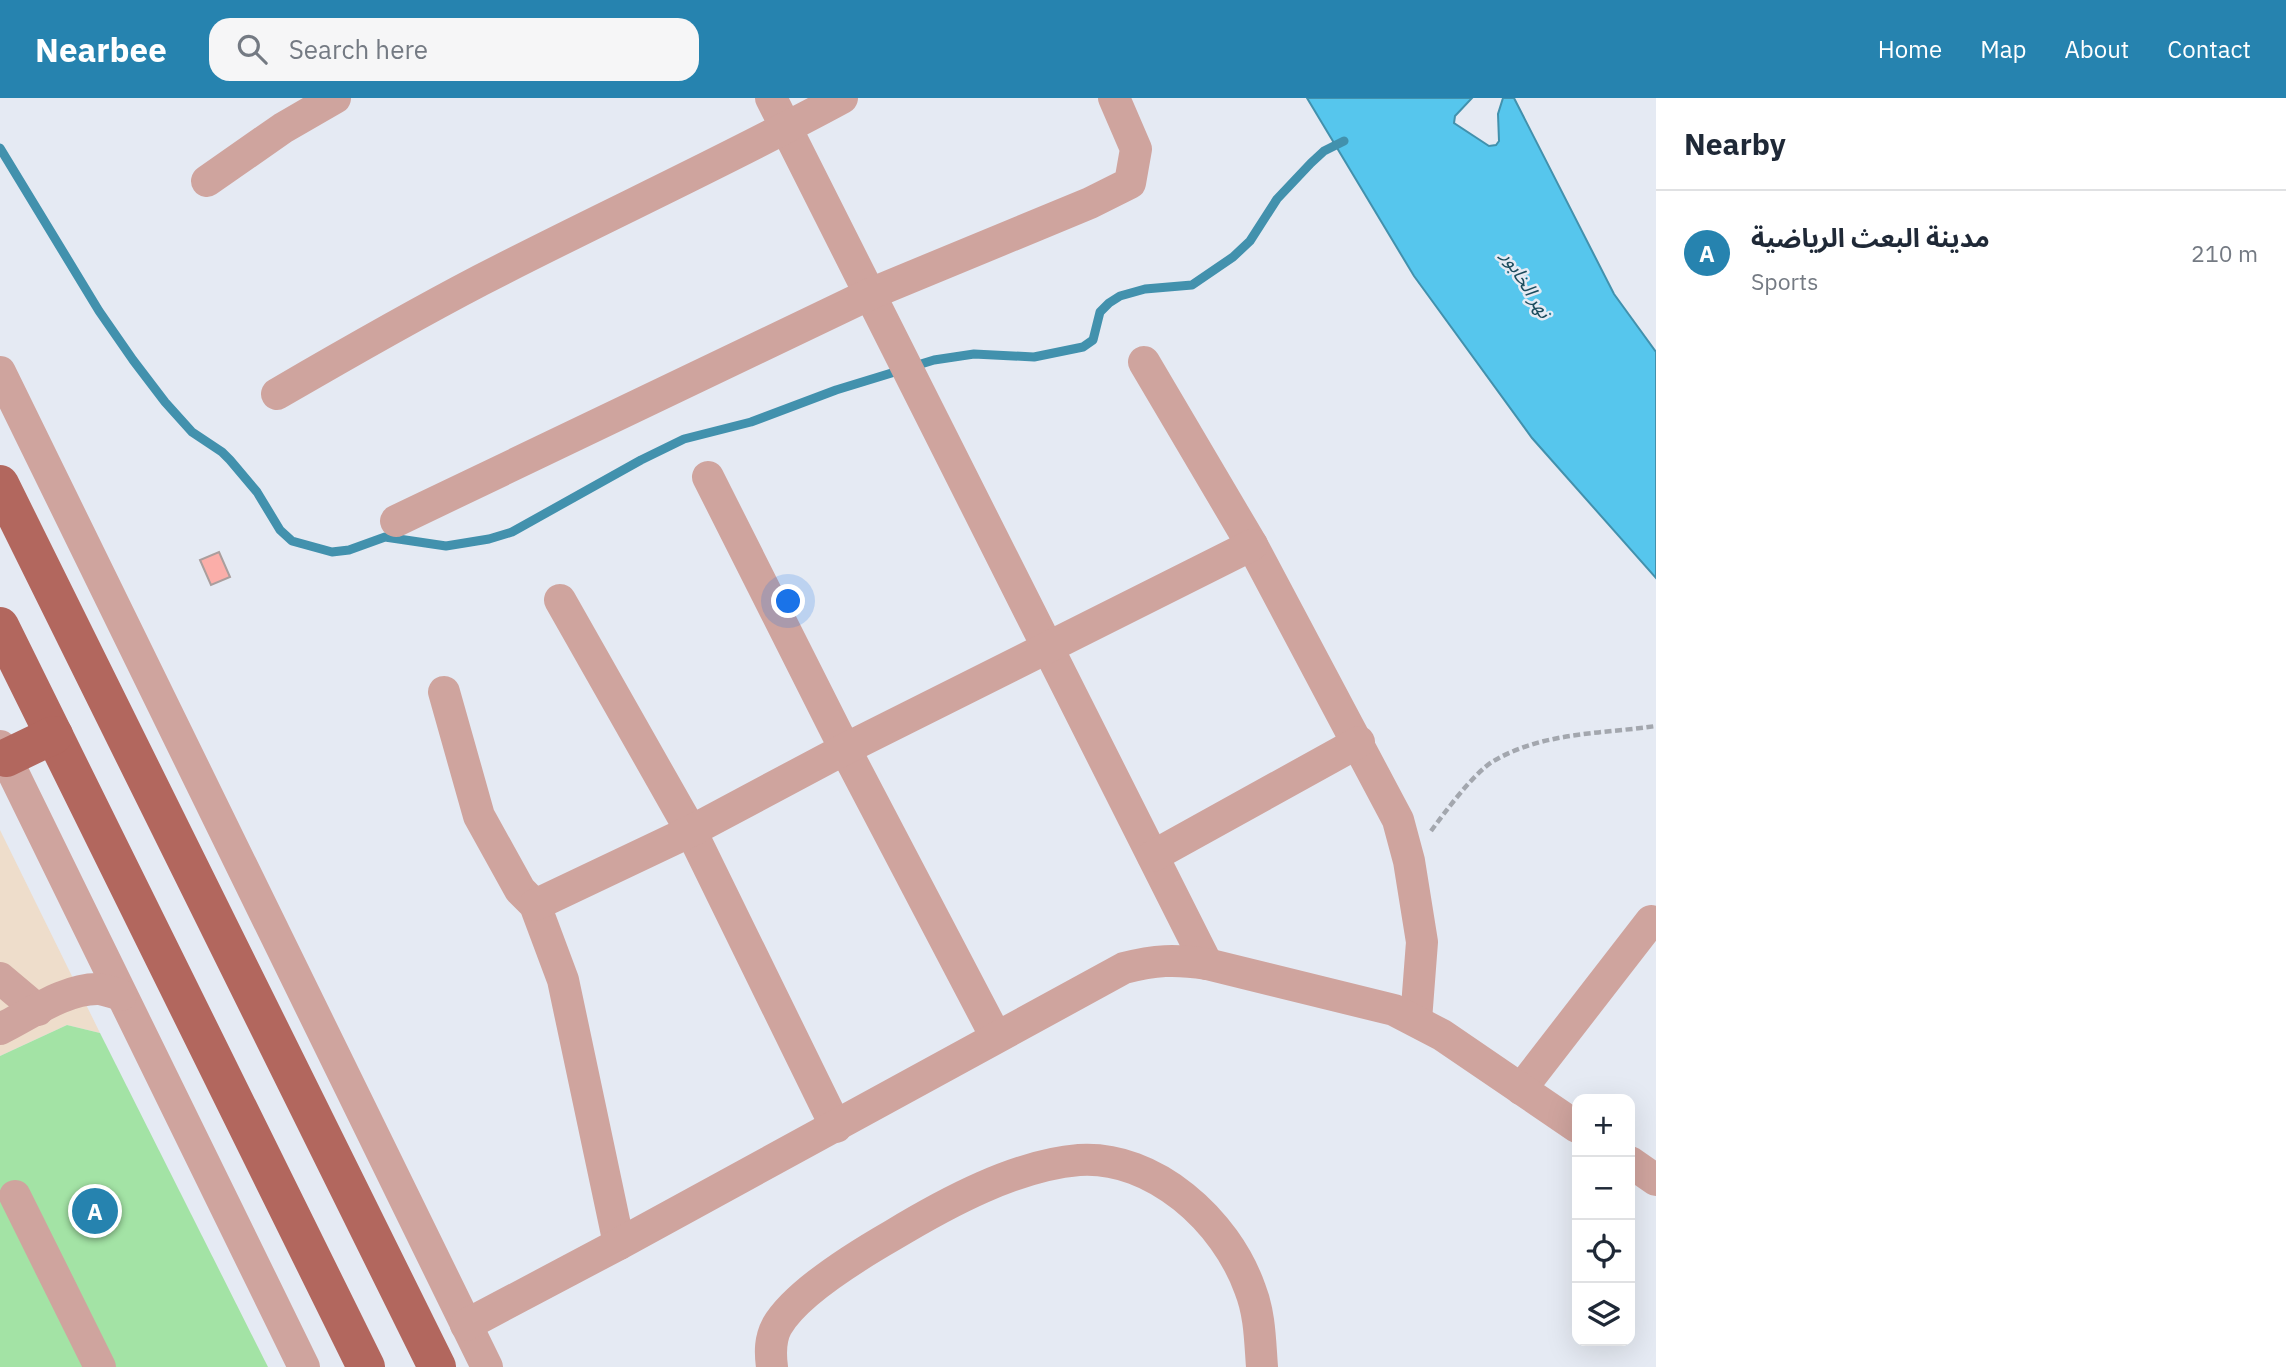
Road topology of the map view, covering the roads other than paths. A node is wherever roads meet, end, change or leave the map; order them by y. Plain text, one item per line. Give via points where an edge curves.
1 (335, 98) edge
2 (771, 98) edge
3 (842, 98) edge
4 (1114, 98) edge
5 (787, 128) junction
6 (207, 181) dead end
7 (870, 295) junction
8 (1144, 362) dead end
9 (0, 372) edge
10 (277, 394) dead end
11 (708, 477) dead end
12 (0, 484) edge
13 (396, 521) dead end
14 (1252, 545) junction
15 (560, 600) dead end
16 (0, 626) edge
17 (1048, 648) junction
18 (444, 692) dead end
19 (54, 735) junction
20 (1359, 742) junction
21 (845, 749) junction
22 (2, 755) edge
23 (691, 831) junction
24 (1153, 856) junction
25 (536, 905) junction
26 (1651, 921) dead end
27 (1207, 964) junction
28 (0, 978) edge
29 (121, 995) junction
30 (38, 1010) junction
31 (1416, 1020) junction
32 (0, 1029) edge
33 (996, 1037) junction
34 (1521, 1089) junction
35 (1572, 1124) edge
36 (836, 1127) junction
37 (1635, 1166) edge
38 (1656, 1180) edge
39 (15, 1196) dead end
40 (619, 1244) junction
41 (466, 1325) junction
42 (100, 1367) edge
43 (304, 1367) edge
44 (366, 1367) edge
45 (437, 1367) edge
46 (487, 1367) edge
47 (772, 1367) edge
48 (1262, 1367) edge

1 - 6 street
2 - 5 street
3 - 5 street
4 - 7 street via 1136,149 1130,183
5 - 7 street
5 - 10 street via 481,280
7 - 13 street
7 - 17 street
8 - 14 street
9 - 41 street
11 - 21 street
12 - 45 main road
14 - 17 street
14 - 20 street
15 - 23 street
16 - 19 main road
17 - 21 street
17 - 24 street
18 - 25 street via 479,816 520,890
19 - 22 main road
19 - 44 main road
20 - 24 street
20 - 31 street via 1398,820 1406,849 1422,942
21 - 23 street
21 - 33 street
22 - 29 street
23 - 25 street
23 - 36 street
24 - 27 street
25 - 40 street via 563,980
26 - 34 street
27 - 31 street via 1369,1003
27 - 33 street via 1176,959 1124,968
28 - 30 street
29 - 30 street via 100,989 83,991
29 - 43 street
30 - 32 street
31 - 34 street
33 - 36 street
34 - 35 street
36 - 40 street
37 - 38 street
39 - 42 street
40 - 41 street
41 - 46 street
47 - 48 street via 771,1339 788,1311 878,1244 1014,1175 1078,1160 1117,1163 1150,1176 1216,1228 1250,1288

